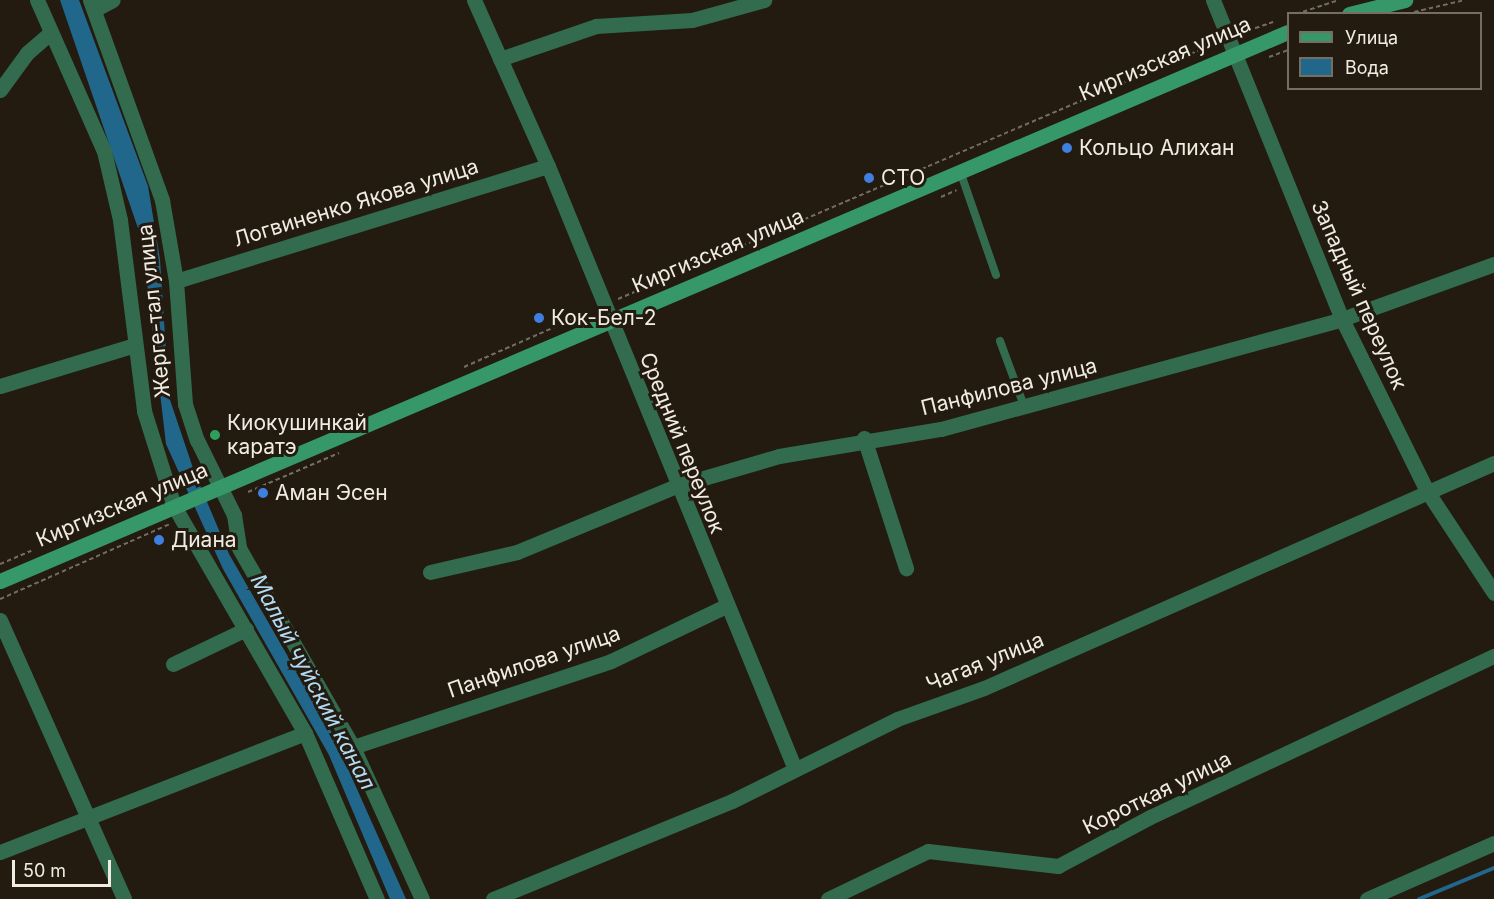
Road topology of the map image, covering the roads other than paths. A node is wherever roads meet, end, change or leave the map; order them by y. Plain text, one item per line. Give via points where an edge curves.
1 (37, 0) edge
2 (113, 0) edge
3 (474, 0) edge
4 (764, 0) edge
5 (1214, 0) edge
6 (1405, 0) edge
7 (92, 5) edge
8 (1350, 9) edge
9 (1287, 32) edge
10 (50, 33) junction
11 (1231, 45) junction
12 (500, 59) junction
13 (0, 90) edge
14 (548, 165) junction
15 (959, 170) junction
16 (1494, 264) edge
17 (996, 274) dead end
18 (176, 281) junction
19 (1342, 319) junction
20 (611, 320) junction
21 (1000, 341) dead end
22 (135, 345) junction
23 (0, 386) edge
24 (1024, 406) junction
25 (864, 438) junction
26 (1494, 464) edge
27 (676, 486) junction
28 (216, 488) junction
29 (1427, 491) junction
30 (177, 508) junction
31 (906, 568) dead end
32 (430, 573) dead end
33 (0, 581) edge
34 (1494, 593) edge
35 (726, 606) junction
36 (0, 620) edge
37 (246, 629) junction
38 (1494, 656) edge
39 (173, 664) dead end
40 (305, 733) junction
41 (353, 747) junction
42 (795, 769) junction
43 (88, 816) junction
44 (1494, 843) edge
45 (0, 852) edge
46 (124, 899) edge
47 (377, 899) edge
48 (422, 899) edge
49 (493, 899) edge
50 (828, 899) edge
51 (1367, 899) edge

1 - 10 street
2 - 7 street
3 - 12 street, Средний переулок
4 - 12 street via 692,20 597,26
5 - 11 street, Западный переулок
6 - 8 main road
7 - 18 street, Жерге-тал улица via 162,200
9 - 11 main road, Киргизская улица
10 - 13 street via 27,53
10 - 22 street via 81,90 104,151 120,220
11 - 15 main road, Киргизская улица
11 - 19 street, Западный переулок
12 - 14 street, Средний переулок
14 - 18 street, Логвиненко Якова улица
14 - 20 street, Средний переулок
15 - 17 lane
15 - 20 main road, Киргизская улица
16 - 19 street, Панфилова улица
18 - 28 street, Жерге-тал улица via 185,404
19 - 24 street, Панфилова улица
19 - 29 street, Западный переулок
20 - 27 street, Средний переулок
20 - 28 main road, Киргизская улица
21 - 24 lane
22 - 23 street
22 - 30 street via 144,411
24 - 25 street, Панфилова улица via 941,429
25 - 27 street, Панфилова улица via 779,456
25 - 31 street
26 - 29 street, Чагая улица
27 - 32 street, Панфилова улица via 517,552
27 - 35 street, Средний переулок
28 - 30 main road, Киргизская улица
28 - 41 street, Жерге-тал улица via 234,515 238,548
29 - 34 street, Западный переулок
29 - 42 street, Чагая улица
30 - 33 main road, Киргизская улица
30 - 37 street
35 - 41 street, Панфилова улица via 610,661
35 - 42 street, Средний переулок
36 - 43 street
37 - 39 street
37 - 40 street
38 - 50 street, Короткая улица via 1150,816 1058,866 928,851
40 - 43 street
40 - 47 street
41 - 48 street, Жерге-тал улица
42 - 49 street, Чагая улица via 732,801
43 - 45 street
43 - 46 street
44 - 51 street

